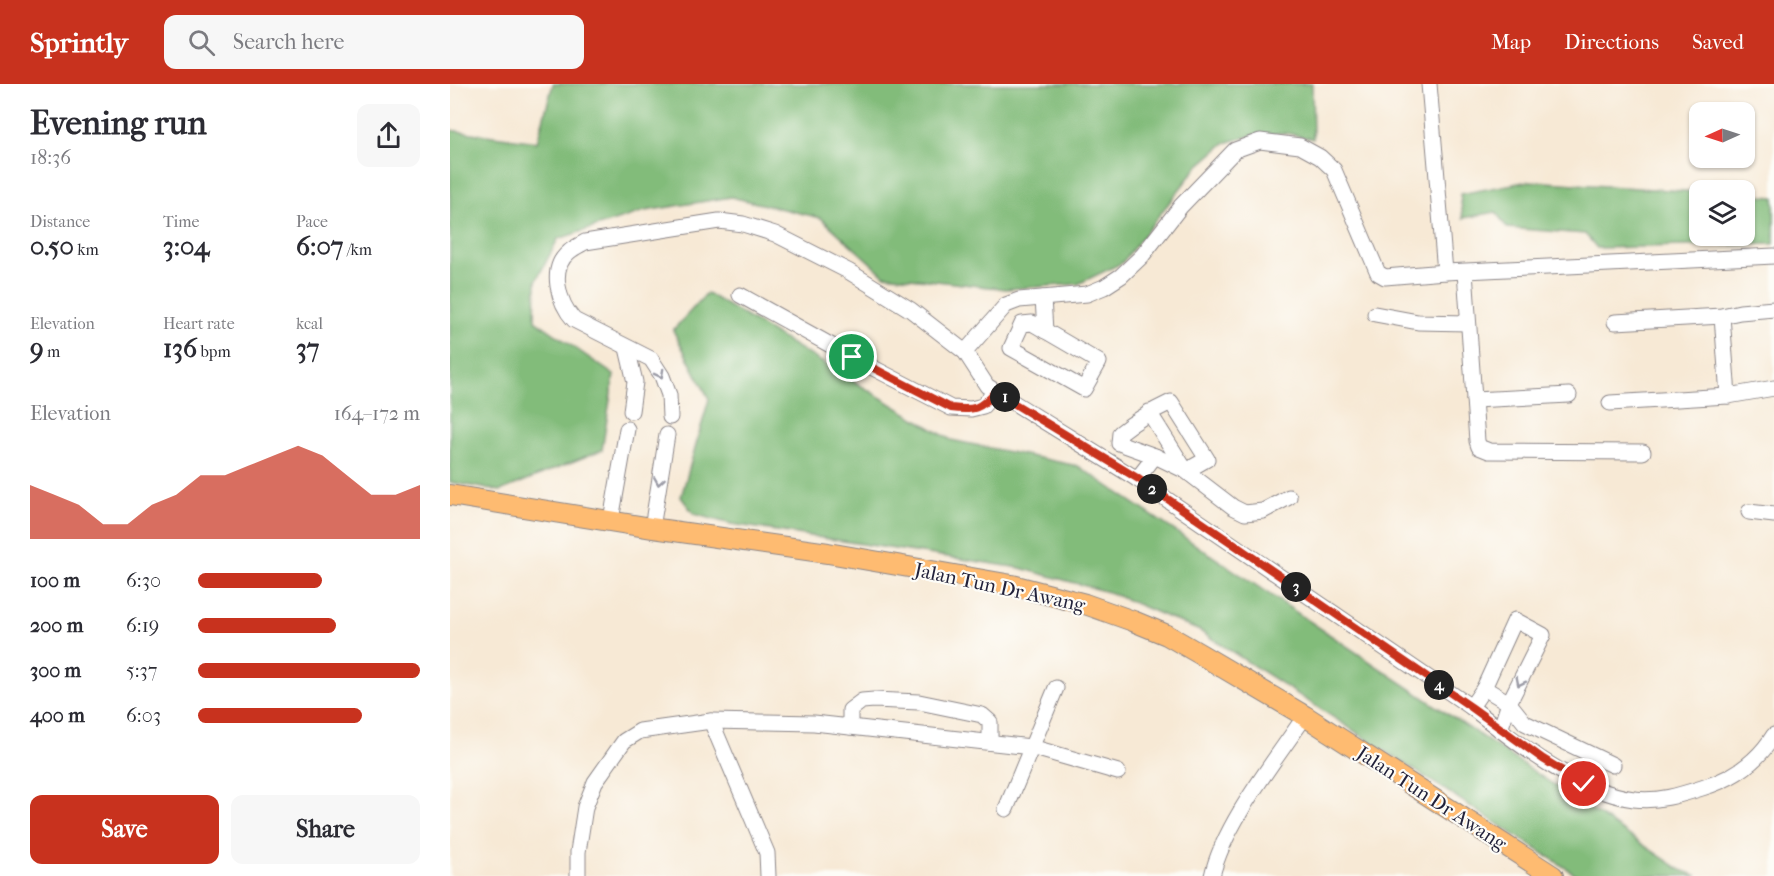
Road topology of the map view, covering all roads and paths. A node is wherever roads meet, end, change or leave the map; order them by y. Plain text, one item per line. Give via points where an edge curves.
1 (1429, 84) edge
2 (1774, 256) edge
3 (1444, 272) junction
4 (1465, 272) junction
5 (740, 295) dead end
6 (1043, 298) junction
7 (1774, 309) edge
8 (1376, 314) dead end
9 (1722, 316) junction
10 (1615, 322) dead end
11 (1468, 323) junction
12 (1045, 331) junction
13 (627, 348) junction
14 (965, 352) junction
15 (1774, 388) edge
16 (995, 392) junction
17 (1569, 394) dead end
18 (1728, 396) junction
19 (1474, 400) junction
20 (1610, 403) dead end
21 (631, 411) dead end
22 (1149, 412) junction
23 (669, 417) dead end
24 (627, 429) dead end
25 (667, 435) dead end
26 (1133, 448) junction
27 (1643, 452) dead end
28 (1155, 456) junction
29 (1120, 467) junction
30 (1186, 471) junction
31 (1137, 478) junction
32 (450, 495) edge
33 (1289, 497) dead end
34 (1749, 512) dead end
35 (1774, 515) edge
36 (610, 520) junction
37 (652, 528) junction
38 (1056, 688) dead end
39 (1484, 688) junction
40 (1509, 703) junction
41 (1471, 707) junction
42 (1305, 716) junction
43 (711, 721) junction
44 (850, 727) junction
45 (1500, 730) junction
46 (1774, 735) edge
47 (990, 742) junction
48 (1031, 747) junction
49 (1613, 765) dead end
50 (1118, 772) dead end
51 (1006, 809) dead end
52 (578, 876) edge
53 (768, 876) edge
54 (1212, 876) edge
55 (1553, 876) edge

1 - 3 street
2 - 4 street
3 - 4 street
3 - 6 street via 1396,278 1378,273 1334,170 1300,146 1260,141 1235,150 1121,276 1087,294
4 - 11 street
5 - 16 street via 951,408 983,406
6 - 12 street
6 - 14 street via 1006,305
7 - 9 street
8 - 11 street via 1438,324
9 - 10 street
9 - 18 street
11 - 19 street
12 - 12 street via 1032,323 1022,324 1011,348 1084,389 1099,363
13 - 14 street via 574,320 565,310 560,299 558,270 567,253 585,242 719,221 776,234 848,271 911,310
13 - 21 street via 635,382
13 -> 23 street via 651,359 662,376 669,395
14 - 16 street
15 - 18 street
16 - 29 street
17 - 19 street
18 - 20 street
19 - 27 street via 1477,441 1484,449
22 - 26 street via 1120,433 1119,442
22 - 30 street
22 - 30 street via 1171,402 1207,459
24 - 36 street
25 -> 37 street
26 - 28 street
26 - 29 street
28 - 30 street
28 - 31 street
29 - 31 street
30 - 33 street via 1245,513 1263,511
31 - 41 street
32 - 36 main road, Jalan Tun Dr Awang
34 - 35 street
36 - 37 main road, Jalan Tun Dr Awang
37 - 42 main road, Jalan Tun Dr Awang via 1012,585 1085,604 1167,635
38 - 48 street
39 - 40 street
39 -> 40 street via 1515,620 1543,635
39 - 41 street
40 - 45 street
40 - 49 street via 1525,723
41 - 45 street
42 - 54 street via 1237,817
42 - 55 main road, Jalan Tun Dr Awang
43 - 44 street
43 - 52 street via 640,731 624,741 595,782 585,807
43 - 53 street via 766,853
44 - 47 street
44 - 47 street via 850,710 862,701 919,702 981,715 990,723
45 - 46 street via 1584,784 1635,799 1664,799 1721,782 1745,768
47 - 48 street
48 - 50 street
48 - 51 street

